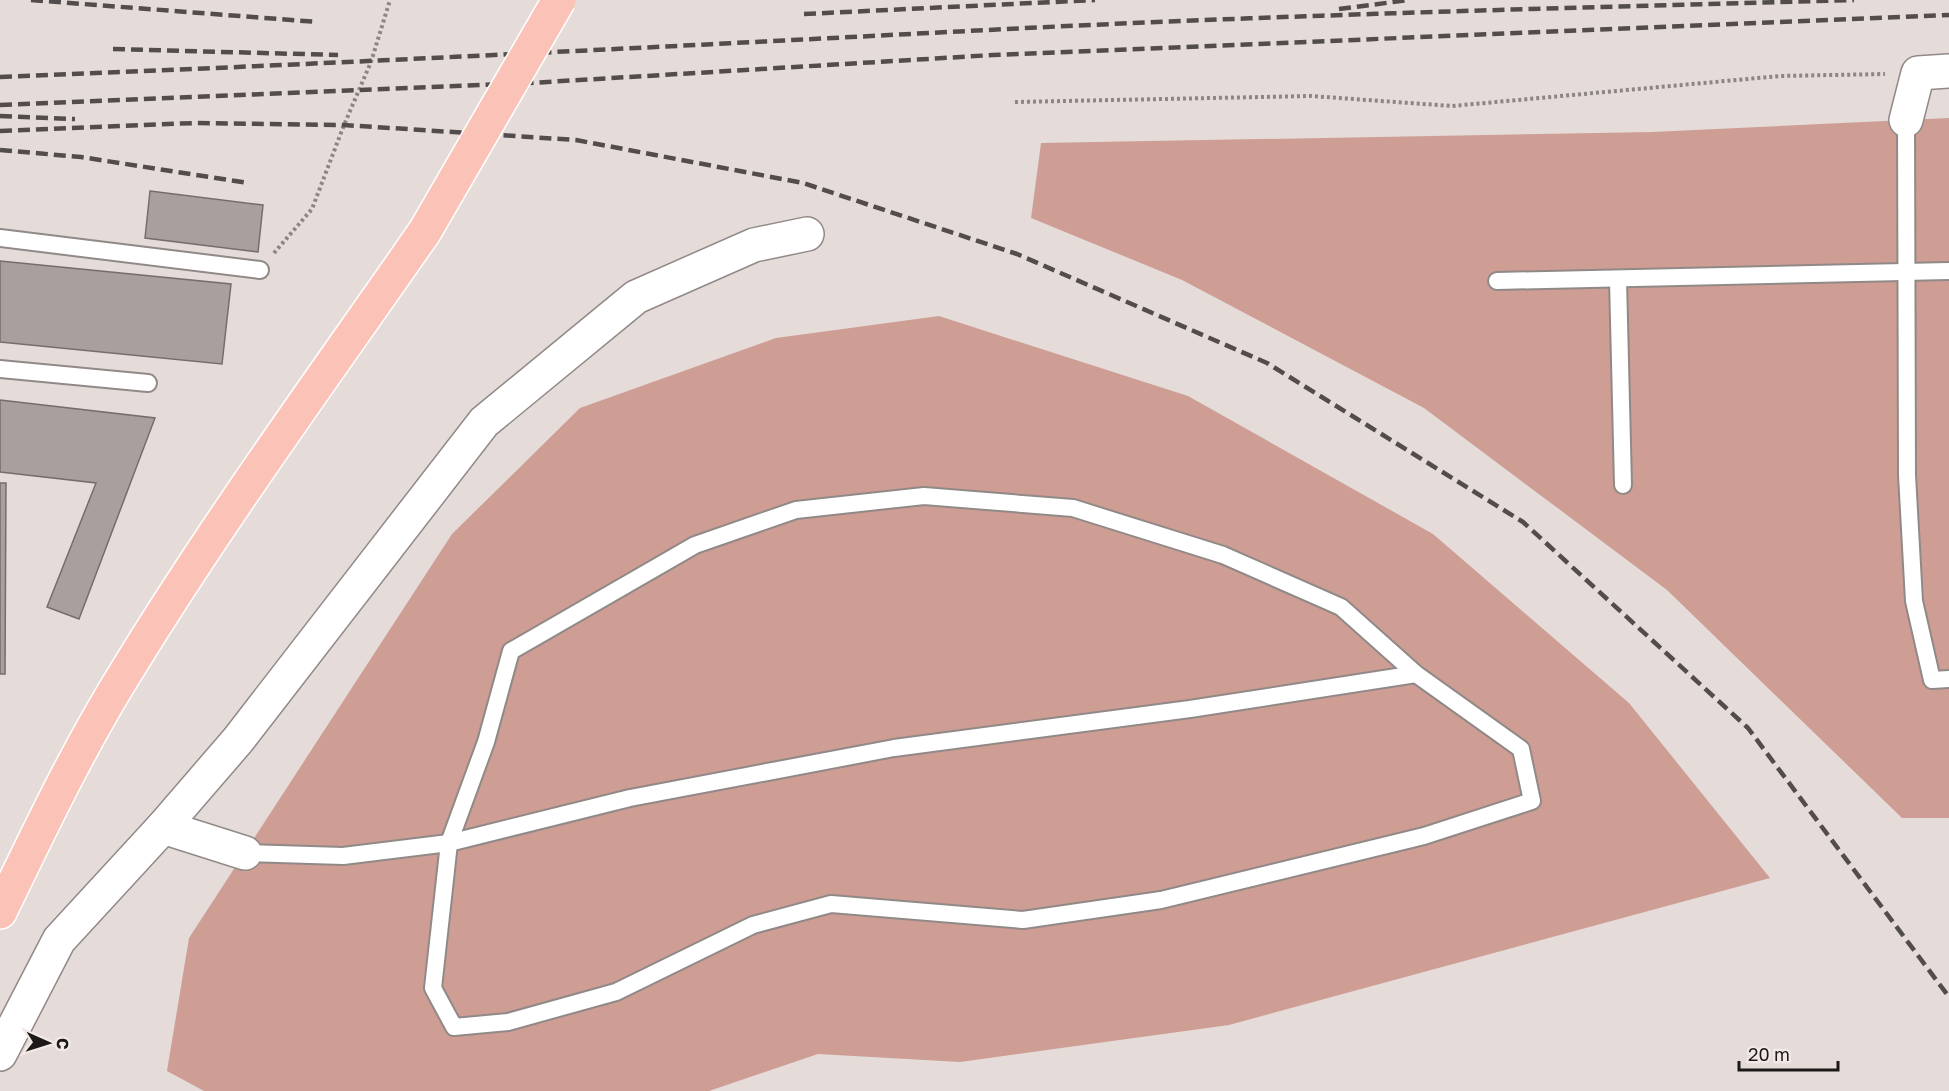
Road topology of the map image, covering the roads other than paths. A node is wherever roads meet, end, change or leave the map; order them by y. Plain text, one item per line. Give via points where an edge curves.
1 (559, 0) edge
2 (1933, 72) edge
3 (1906, 120) joint
4 (807, 234) dead end
5 (0, 238) edge
6 (260, 270) road end
7 (1949, 271) edge
8 (1907, 272) junction
9 (1618, 279) junction
10 (1497, 281) dead end
11 (0, 369) edge
12 (148, 383) dead end
13 (1623, 485) dead end
14 (1416, 674) junction
15 (1949, 679) edge
16 (164, 826) junction
17 (449, 843) junction
18 (245, 853) joint
19 (0, 912) edge
20 (0, 1054) edge

1 - 19 main road, bridge via 425,231 227,516 128,668 40,829
2 - 3 street
3 - 8 lane
4 - 16 street via 754,245 636,297 484,422 238,740
5 - 6 lane
7 - 8 lane
8 - 9 lane
8 - 15 lane via 1907,475 1914,601 1932,680
9 - 10 lane
9 - 13 lane
11 - 12 lane
14 - 17 lane via 1190,710 894,748 630,798
14 - 17 lane via 1341,607 1223,555 1073,508 924,496 796,510 695,545 511,651 486,742
14 - 17 lane via 1521,749 1532,801 1424,836 1161,900 1023,920 831,904 753,925 616,992 508,1022 454,1027 433,988
16 - 18 street
16 - 20 street via 59,940
17 - 18 lane via 343,856

